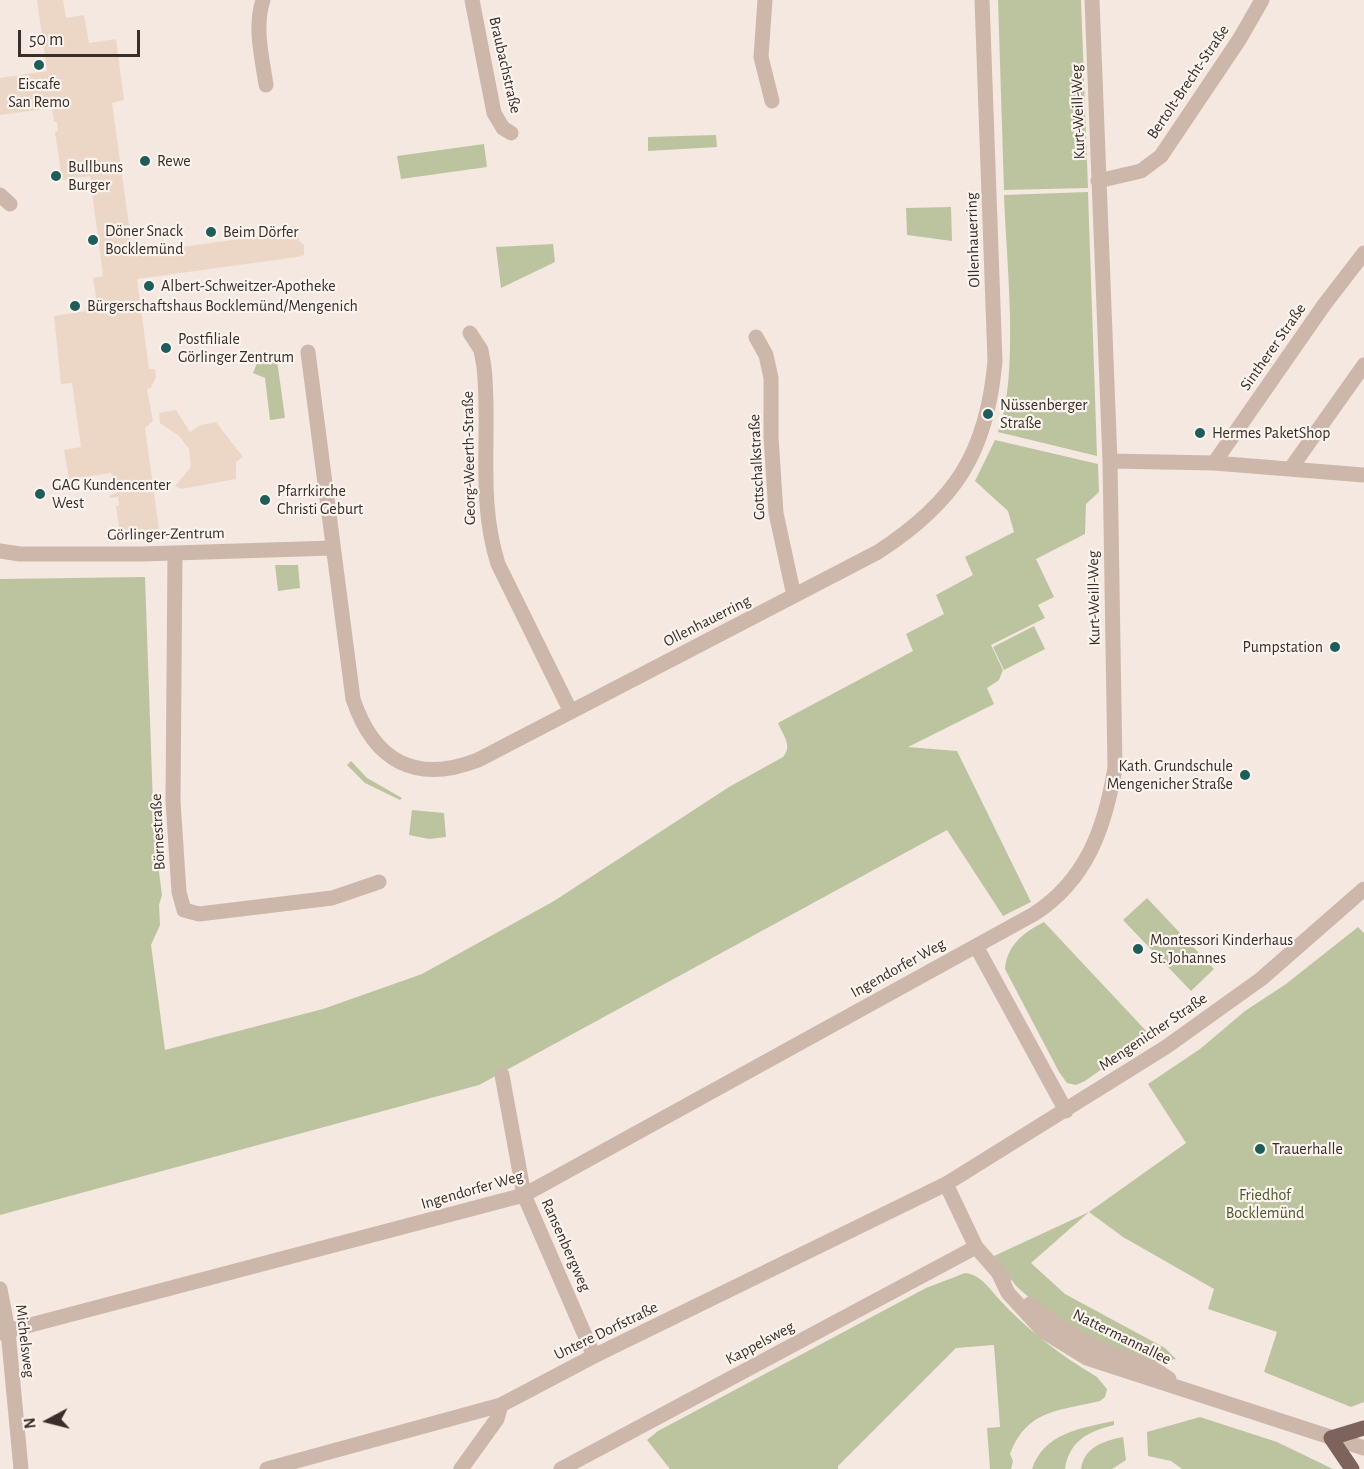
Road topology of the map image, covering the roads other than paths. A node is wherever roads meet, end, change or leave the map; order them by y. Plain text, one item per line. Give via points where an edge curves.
1 (263, 0) edge
2 (472, 0) edge
3 (765, 0) edge
4 (982, 0) edge
5 (1092, 0) edge
6 (1262, 0) edge
7 (266, 85) dead end
8 (772, 101) dead end
9 (511, 133) dead end
10 (1098, 182) junction
11 (1364, 253) edge
12 (470, 333) dead end
13 (756, 337) dead end
14 (308, 352) dead end
15 (1364, 365) edge
16 (1110, 461) junction
17 (1214, 463) junction
18 (1290, 468) junction
19 (1364, 475) edge
20 (333, 548) junction
21 (0, 551) edge
22 (175, 553) junction
23 (794, 596) junction
24 (571, 712) junction
25 (379, 882) dead end
26 (1364, 888) edge
27 (976, 946) junction
28 (502, 1075) dead end
29 (1066, 1111) junction
30 (946, 1184) junction
31 (524, 1195) junction
32 (976, 1247) junction
33 (0, 1289) edge
34 (4, 1332) edge
35 (594, 1356) junction
36 (501, 1405) junction
37 (1364, 1428) edge
38 (1331, 1438) junction
39 (1364, 1448) edge
40 (21, 1469) edge
41 (267, 1469) edge
42 (461, 1469) edge
43 (561, 1469) edge
44 (1352, 1469) edge

1 - 7 street via 258,30
2 - 9 street, Braubachstraße via 494,112 502,128
3 - 8 street via 761,57
4 - 23 street, Ollenhauerring via 995,361 983,429 957,480 914,529
5 - 10 street, Kurt-Weill-Weg
6 - 10 street, Bertolt-Brecht-Straße via 1161,156 1141,171
10 - 16 street, Kurt-Weill-Weg
11 - 17 street, Sintherer Straße
12 - 24 street, Georg-Weerth-Straße via 481,350 485,378 485,512 491,542 498,564
13 - 23 street, Gottschalkstraße via 766,354 771,378 776,513
14 - 20 street, Ollenhauerring
15 - 18 street
16 - 17 street
16 - 27 street, Kurt-Weill-Weg via 1115,768 1108,811 1090,855 1068,886 1043,908
17 - 18 street
18 - 19 street
20 - 22 street, Görlinger-Zentrum
20 - 24 street, Ollenhauerring via 353,699 368,735 382,751 415,768 456,769
21 - 22 street, Görlinger-Zentrum
22 - 25 street, Börnestraße via 174,801 179,892 184,910 199,914 332,898
23 - 24 street, Ollenhauerring
26 - 29 street, Mengenicher Straße via 1252,985 1166,1047
27 - 29 street
27 - 31 street, Ingendorfer Weg
28 - 31 street, Ransenbergweg
29 - 30 street, Mengenicher Straße
30 - 32 street, Nattermannallee
30 - 35 street, Untere Dorfstraße
31 - 34 street, Ingendorfer Weg
31 - 35 street, Ransenbergweg
32 - 38 street, Nattermannallee via 1051,1323 1159,1371 1176,1385
32 - 43 street, Kappelsweg
33 - 34 street, Michelsweg
34 - 40 street, Michelsweg
35 - 36 street, Untere Dorfstraße
36 - 41 street, Untere Dorfstraße
36 - 42 street via 497,1419
37 - 38 main road
38 - 39 street, Nattermannallee
38 - 44 main road

